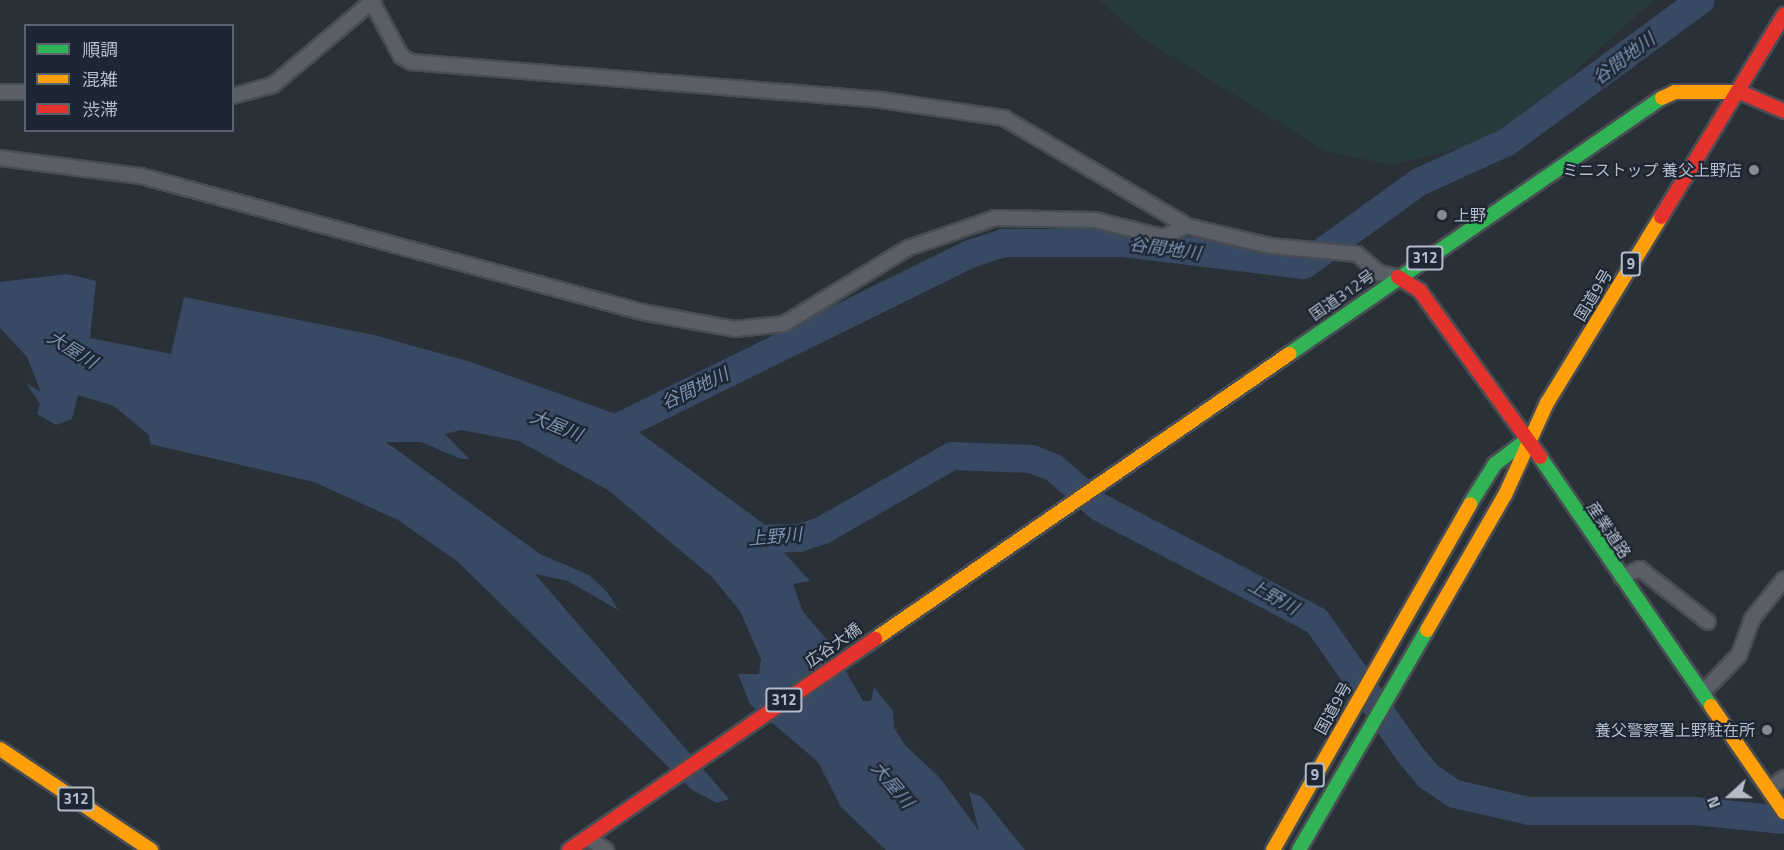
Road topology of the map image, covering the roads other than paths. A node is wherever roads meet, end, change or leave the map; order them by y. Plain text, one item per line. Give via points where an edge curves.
1 (373, 0) edge
2 (1784, 15) edge
3 (24, 92) edge
4 (1740, 92) junction
5 (0, 93) edge
6 (234, 95) edge
7 (1784, 111) edge
8 (0, 158) edge
9 (1187, 226) junction
10 (1398, 277) junction
11 (1527, 440) junction
12 (977, 565) joint
13 (1621, 577) junction
14 (1784, 579) edge
15 (1708, 622) dead end
16 (1702, 693) junction
17 (0, 748) edge
18 (1784, 778) edge
19 (1769, 789) junction
20 (1780, 807) edge
21 (589, 837) junction
22 (151, 850) edge
23 (569, 850) edge
24 (606, 850) edge
25 (1273, 850) edge
26 (1299, 850) edge

1 - 6 street via 273,85
1 - 9 street via 401,56 411,62 874,99 1004,118
2 - 4 main road, 国道9号 / 9
3 - 5 street
4 - 7 main road
4 - 10 main road, 国道312号 / 312 via 1675,92 1656,101
4 - 11 main road, 国道9号 / 9 via 1704,142
8 - 9 street via 141,176 642,312 735,329 784,324 908,248 995,218 1095,220 1163,237
9 - 10 street via 1270,246 1357,254 1380,273
10 - 11 main road, 産業道路 via 1420,291
10 - 12 main road, 国道312号 / 312
11 - 13 main road, 産業道路
11 - 25 main road, 国道9号 / 9 via 1495,464 1484,480
11 - 26 main road, 国道9号 / 9 via 1505,495
12 - 21 main road, 広谷大橋 / 312
13 - 15 street via 1640,569
13 - 16 main road, 産業道路
14 - 16 street via 1752,619 1739,655
16 - 19 main road, 産業道路
17 - 22 main road, 312
18 - 19 street
19 - 20 main road, 産業道路
21 - 23 main road, 312
21 - 24 street

